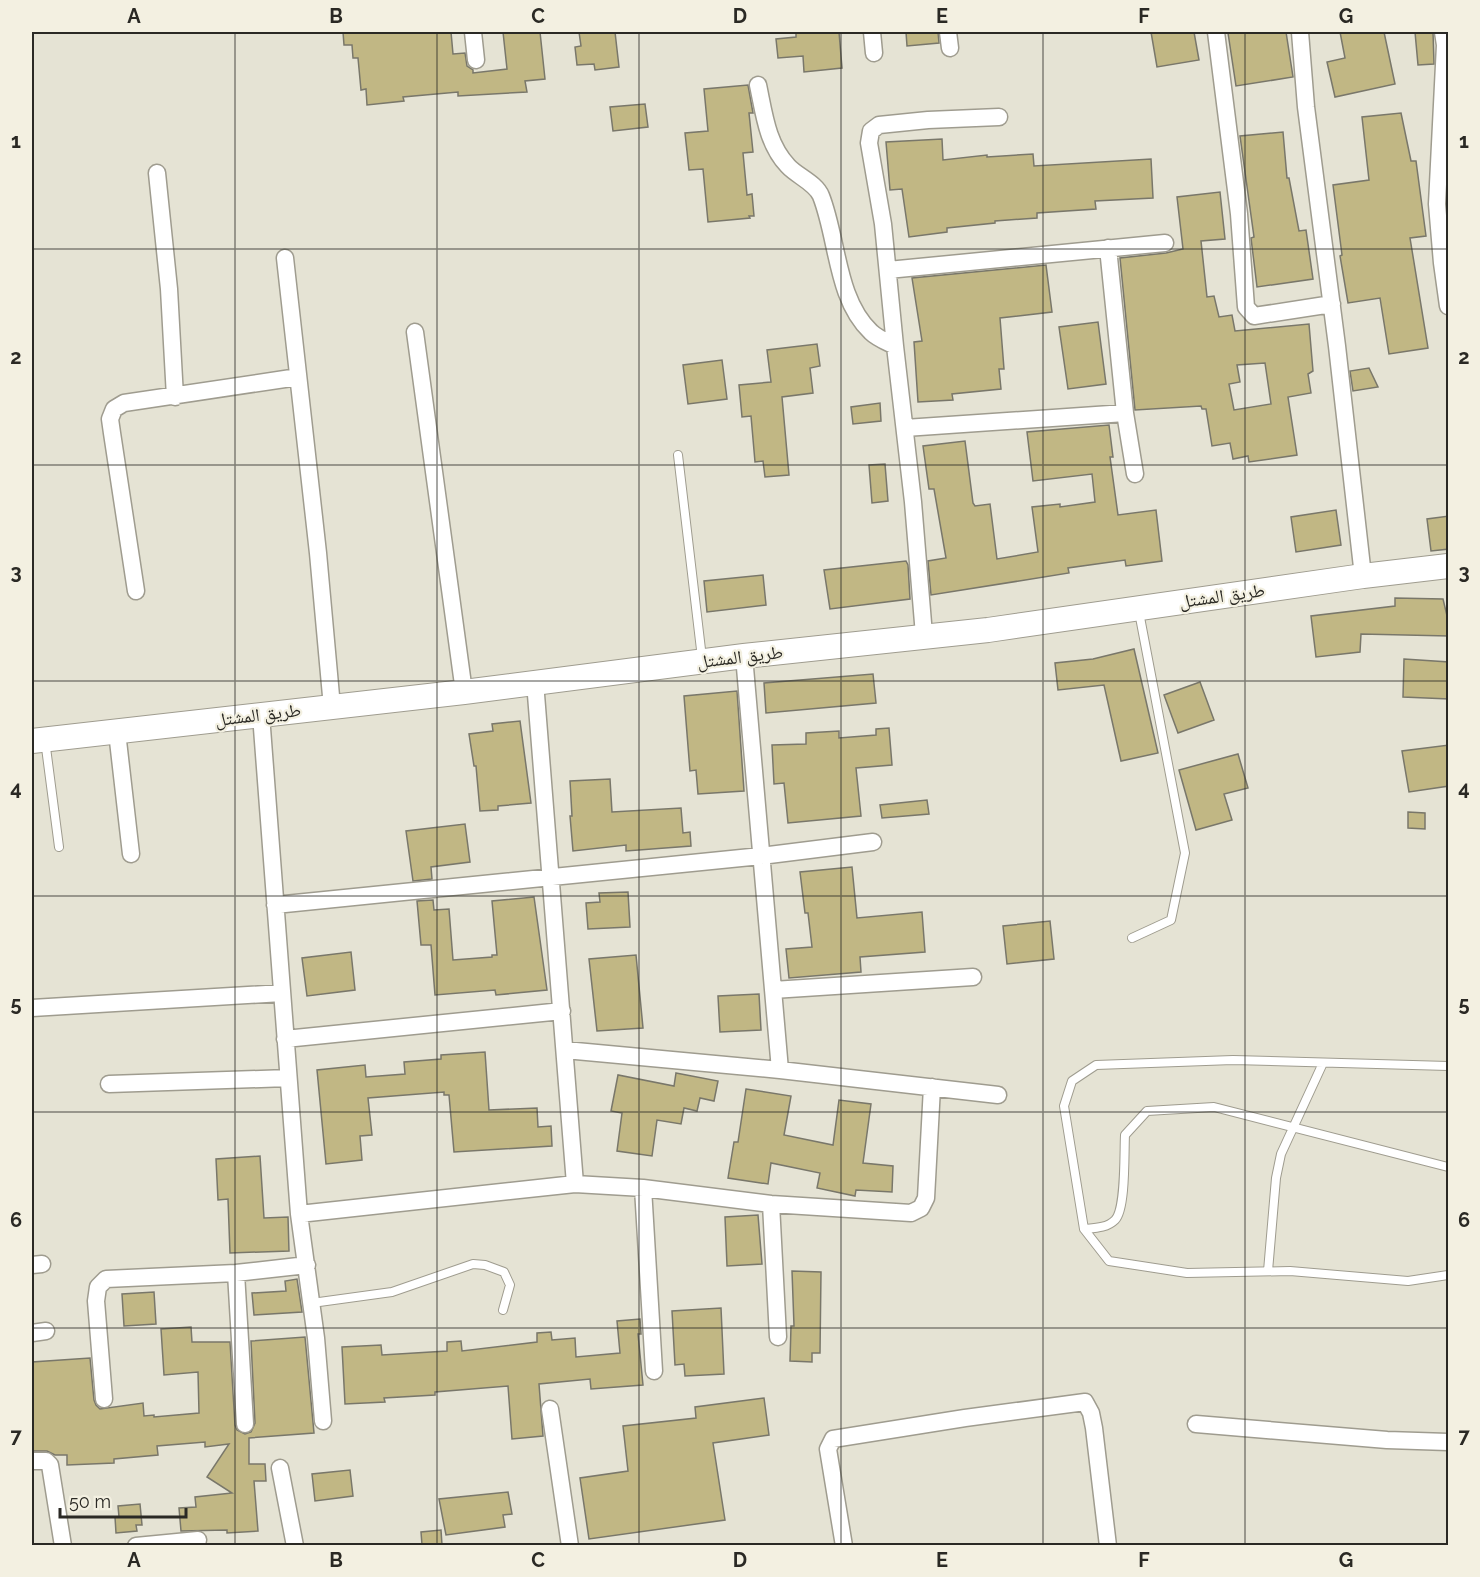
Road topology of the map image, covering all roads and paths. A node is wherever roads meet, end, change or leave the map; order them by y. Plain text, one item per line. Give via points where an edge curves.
1 (473, 32) edge
2 (872, 32) edge
3 (1216, 32) edge
4 (1300, 32) edge
5 (1443, 32) edge
6 (874, 53) dead end
7 (476, 60) dead end
8 (758, 85) dead end
9 (999, 117) dead end
10 (157, 173) dead end
11 (1165, 243) dead end
12 (1108, 248) junction
13 (285, 258) dead end
14 (888, 270) junction
15 (1332, 304) junction
16 (1449, 306) edge
17 (415, 332) dead end
18 (895, 346) junction
19 (298, 378) junction
20 (175, 397) junction
21 (1125, 413) junction
22 (905, 428) junction
23 (678, 455) dead end
24 (1135, 474) dead end
25 (1449, 566) edge
26 (1363, 576) junction
27 (136, 591) dead end
28 (1138, 608) junction
29 (924, 635) junction
30 (744, 656) junction
31 (702, 662) junction
32 (536, 682) junction
33 (464, 692) junction
34 (332, 707) junction
35 (261, 715) junction
36 (117, 732) junction
37 (38, 741) edge
38 (873, 843) dead end
39 (59, 847) dead end
40 (132, 854) dead end
41 (761, 856) junction
42 (551, 878) junction
43 (275, 905) junction
44 (1132, 938) dead end
45 (973, 977) dead end
46 (773, 990) junction
47 (282, 993) junction
48 (32, 1008) edge
49 (561, 1011) junction
50 (285, 1039) junction
51 (565, 1050) junction
52 (1323, 1063) junction
53 (1449, 1066) edge
54 (780, 1070) junction
55 (288, 1078) junction
56 (109, 1084) dead end
57 (932, 1087) junction
58 (998, 1095) dead end
59 (1294, 1127) junction
60 (1449, 1167) edge
61 (575, 1184) junction
62 (643, 1188) junction
63 (771, 1204) junction
64 (299, 1214) junction
65 (1084, 1229) junction
66 (307, 1265) junction
67 (1268, 1272) junction
68 (236, 1273) junction
69 (1449, 1275) edge
70 (312, 1303) junction
71 (503, 1310) dead end
72 (778, 1337) dead end
73 (654, 1371) dead end
74 (104, 1399) dead end
75 (550, 1409) dead end
76 (323, 1421) dead end
77 (245, 1424) dead end
78 (1196, 1424) dead end
79 (1449, 1442) edge
80 (32, 1461) edge
81 (280, 1468) dead end
82 (198, 1540) dead end
83 (61, 1545) edge
84 (136, 1545) edge
85 (295, 1545) edge
86 (570, 1545) edge
87 (844, 1545) edge
88 (1108, 1545) edge

1 - 7 street
2 - 6 street
3 - 15 street via 1239,214 1246,307 1254,316
4 - 15 street
5 - 16 street via 1437,204
8 - 18 street via 769,137 788,166 821,193 847,298 872,334
9 - 14 street via 879,125 871,131 869,143
10 - 20 street
11 - 12 street
12 - 14 street
12 - 21 street
13 - 19 street
14 - 18 street
15 - 26 street
17 - 33 street
18 - 22 street
19 - 20 street
19 - 34 street
20 - 27 street via 124,403 114,409 110,419
21 - 22 street
21 - 24 street
22 - 29 street
23 - 31 lane
25 - 26 main road, طريق المشتل
26 - 28 main road, طريق المشتل
28 - 29 main road, طريق المشتل via 988,630
28 - 44 lane via 1185,853 1171,920
29 - 30 main road, طريق المشتل
30 - 31 main road, طريق المشتل
30 - 41 street
31 - 32 main road, طريق المشتل
32 - 33 main road, طريق المشتل
32 - 42 street
33 - 34 main road, طريق المشتل
34 - 35 main road, طريق المشتل
35 - 36 main road, طريق المشتل
35 - 43 street
36 - 37 main road, طريق المشتل
36 - 40 street
37 - 39 lane
38 - 41 street
41 - 42 street
41 - 46 street
42 - 43 street
42 - 49 street
43 - 47 street
45 - 46 street
46 - 54 street
47 - 48 street
47 - 50 street
49 - 50 street
49 - 51 street
50 - 55 street
51 - 54 street
51 - 61 street
52 - 53 lane
52 - 59 lane
52 - 65 lane via 1233,1060 1096,1065 1072,1081 1064,1106
54 - 57 street
55 - 56 street
55 - 64 street
57 - 58 street
57 - 63 street via 926,1198 921,1208 911,1213
59 - 60 lane
59 - 65 lane via 1214,1107 1146,1111 1125,1136 1123,1205 1116,1219 1100,1228
59 - 67 lane via 1281,1154 1276,1178
61 - 62 street
61 - 64 street
62 - 63 street
62 - 73 street
63 - 72 street
64 - 66 street
65 - 67 lane via 1109,1262 1187,1274
66 - 68 street
66 - 70 street
67 - 69 lane via 1408,1281
68 - 74 street via 106,1279 98,1287 96,1301
68 - 77 street
70 - 71 lane via 392,1292 473,1264 504,1272 510,1285
70 - 76 street
75 - 86 street
78 - 79 street
80 - 83 street via 50,1464
81 - 85 street
82 - 84 street
87 - 88 street via 828,1449 833,1439 1085,1402 1094,1428

